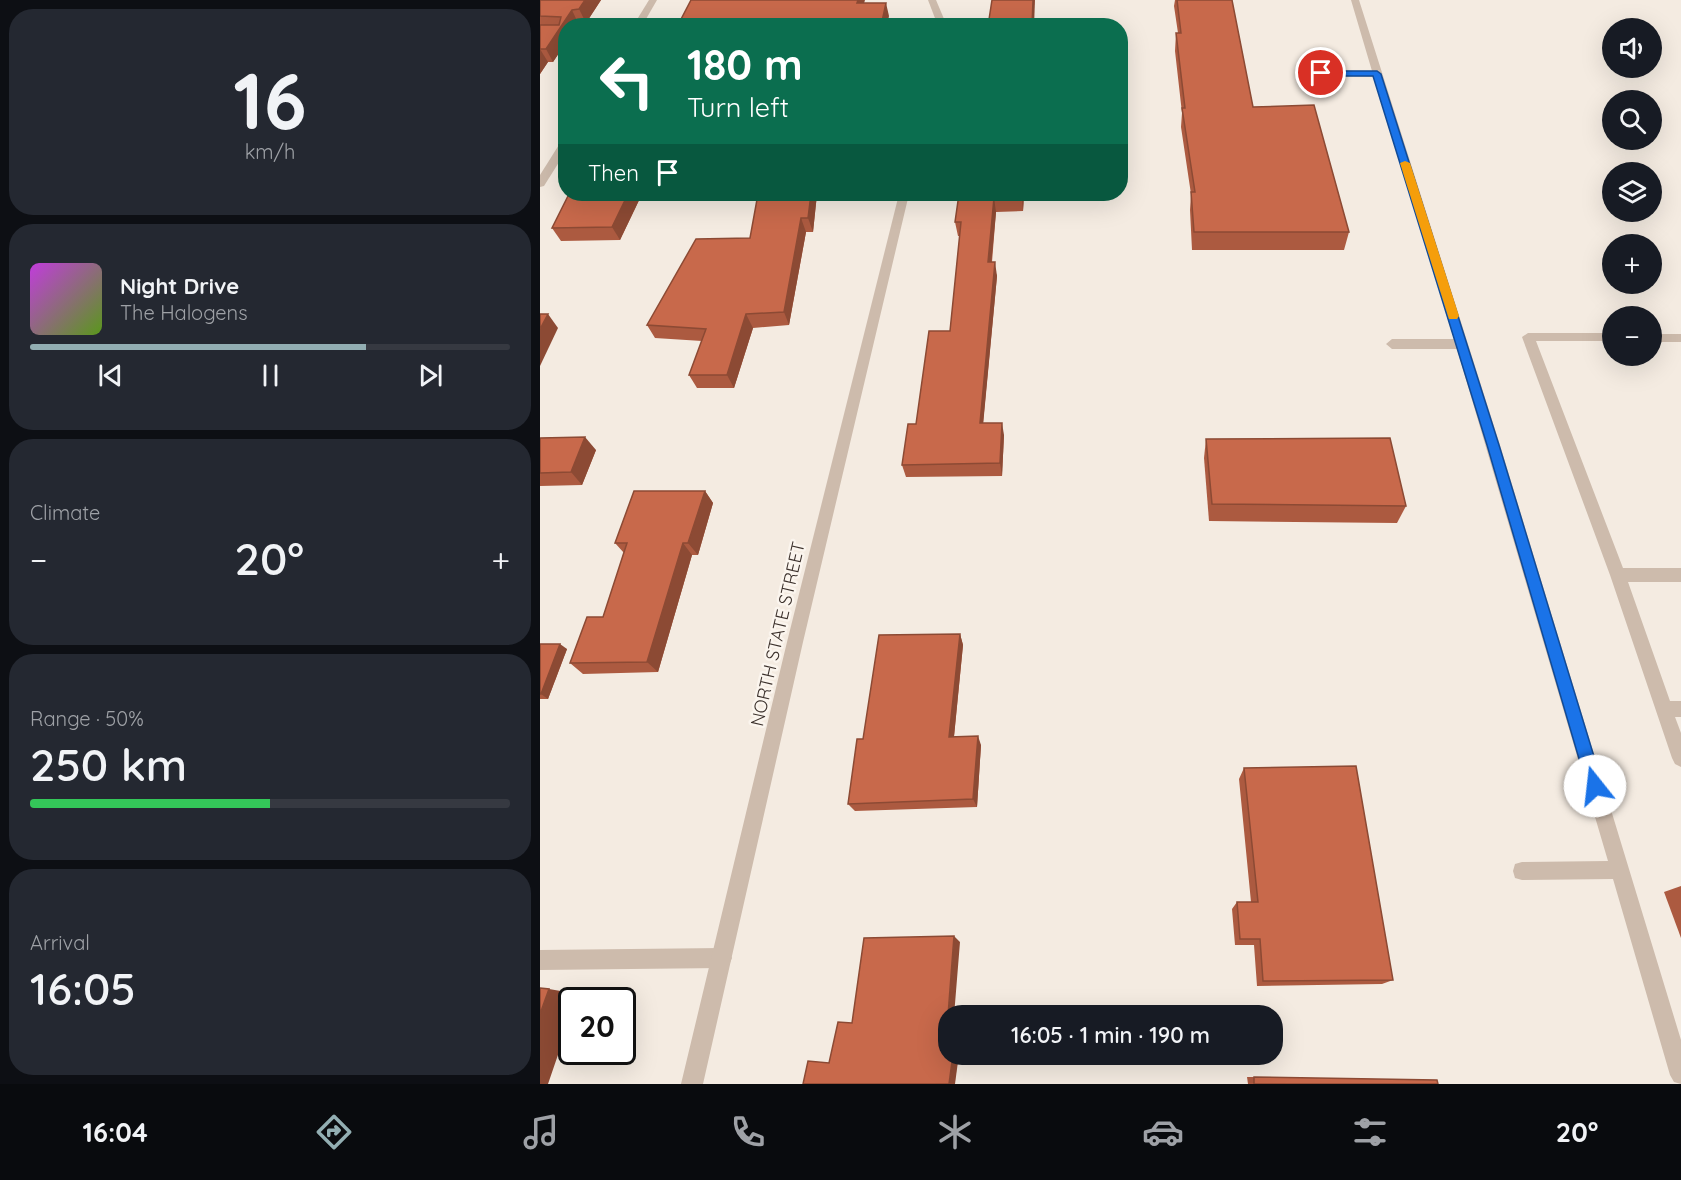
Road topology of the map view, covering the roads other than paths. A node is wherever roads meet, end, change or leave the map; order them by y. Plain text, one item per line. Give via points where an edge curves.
1 (653, 0) edge
2 (932, 0) edge
3 (1355, 0) edge
4 (642, 18) edge
5 (940, 18) edge
6 (1321, 73) dead end
7 (1377, 74) junction
8 (558, 155) edge
9 (540, 184) edge
10 (902, 201) edge
11 (1602, 337) edge
12 (1662, 338) edge
13 (1681, 338) edge
14 (1462, 344) junction
15 (1392, 345) dead end
16 (1618, 574) junction
17 (1681, 575) edge
18 (1672, 709) edge
19 (1681, 758) edge
20 (1620, 870) junction
21 (1522, 871) dead end
22 (722, 958) junction
23 (540, 960) edge
24 (1681, 1075) edge
25 (692, 1084) edge

1 - 4 street
2 - 5 street
3 - 7 street
6 - 7 street
7 - 14 street
8 - 9 street
10 - 22 street, NORTH STATE STREET
11 - 16 street via 1528,337
12 - 13 street
14 - 15 street
14 - 20 street
16 - 17 street
16 - 18 street
18 - 19 street
20 - 21 street
20 - 24 street
22 - 23 street
22 - 25 street, NORTH STATE STREET

